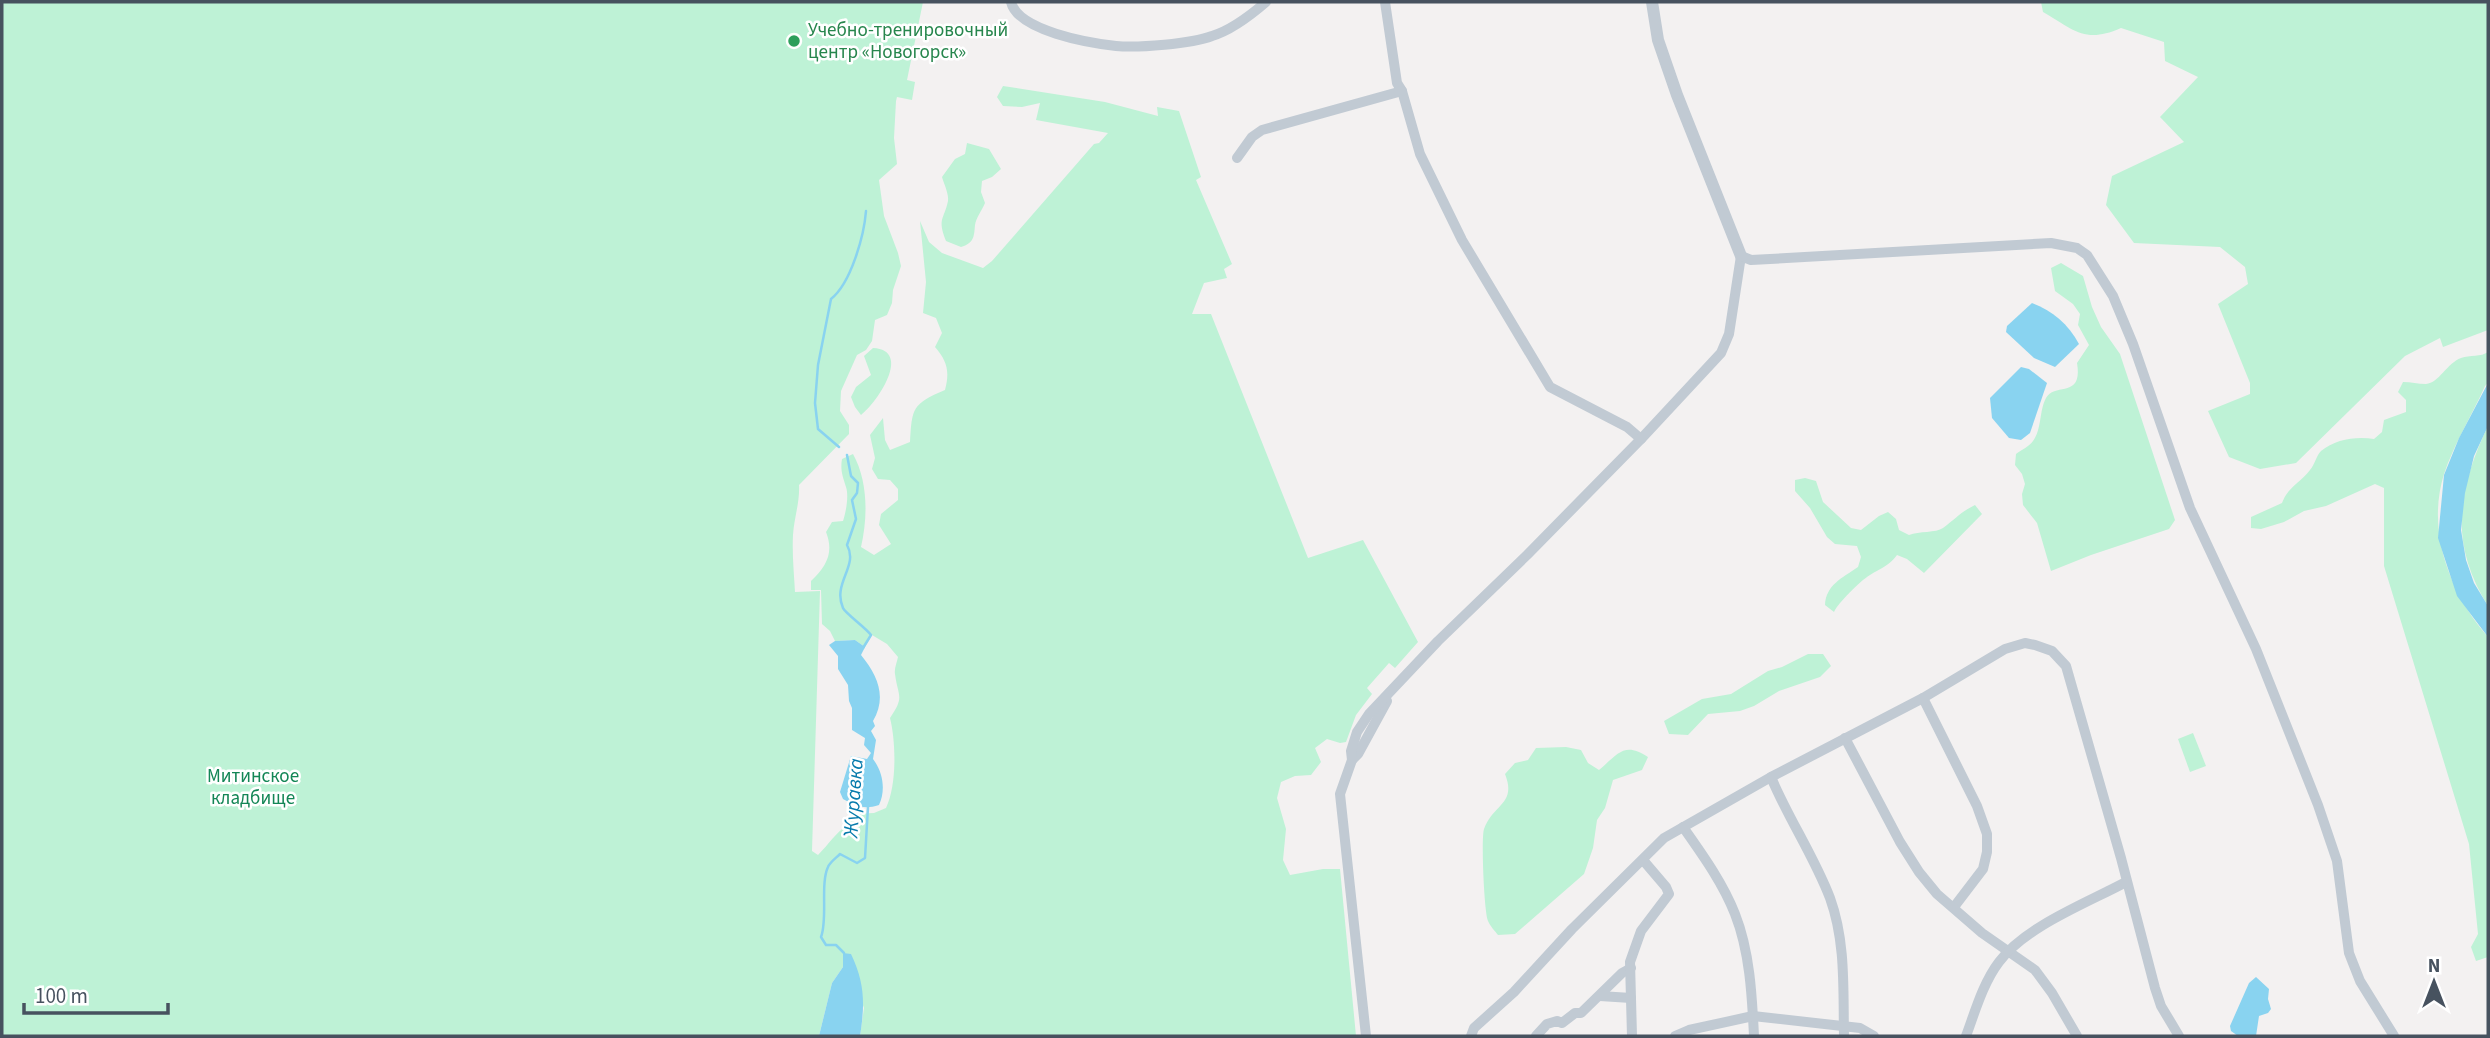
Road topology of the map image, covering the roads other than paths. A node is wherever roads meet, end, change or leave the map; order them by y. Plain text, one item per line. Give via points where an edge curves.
1 (1012, 2) edge
2 (1266, 2) edge
3 (1385, 2) edge
4 (1652, 2) edge
5 (1402, 91) junction
6 (1237, 158) dead end
7 (1741, 256) junction
8 (1641, 439) junction
9 (1923, 698) junction
10 (1845, 738) junction
11 (1770, 777) junction
12 (1683, 827) junction
13 (1643, 860) junction
14 (2126, 882) junction
15 (1954, 907) junction
16 (2008, 951) junction
17 (1631, 968) junction
18 (1600, 996) junction
19 (1631, 998) junction
20 (1753, 1016) junction
21 (1844, 1031) edge
22 (1366, 1036) edge
23 (1471, 1036) edge
24 (1536, 1036) edge
25 (1632, 1036) edge
26 (1675, 1036) edge
27 (1754, 1036) edge
28 (1874, 1036) edge
29 (1966, 1036) edge
30 (2077, 1036) edge
31 (2179, 1036) edge
32 (2394, 1036) edge

1 - 2 street via 1013,10 1037,28 1121,46 1214,36
3 - 5 street
4 - 7 street via 1658,40 1673,84
5 - 6 street via 1262,130
5 - 8 street via 1420,153 1468,250 1550,387
7 - 8 street via 1729,334 1721,353
7 - 32 street via 1751,260 2051,243 2087,255 2113,296 2190,508 2271,685 2337,861 2350,953 2360,981
8 - 22 street via 1392,692 1352,760 1340,794
9 - 10 street
9 - 14 street via 2005,649 2025,643 2052,651 2066,666
9 - 15 street via 1987,834 1983,869
10 - 11 street
10 - 15 street via 1919,872
11 - 12 street
11 - 21 street via 1830,899 1843,962
12 - 13 street via 1664,838
12 - 20 street via 1735,915 1747,962
13 - 17 street via 1669,894 1641,931
13 - 23 street
14 - 16 street via 2022,937
14 - 31 street via 2161,1006
15 - 16 street
16 - 29 street via 1986,985
16 - 30 street via 2035,970
17 - 18 street
17 - 19 street
18 - 19 street
18 - 24 street via 1581,1013 1562,1023 1547,1024
19 - 25 street
20 - 21 street
20 - 26 street
20 - 27 street
21 - 28 street via 1860,1028

